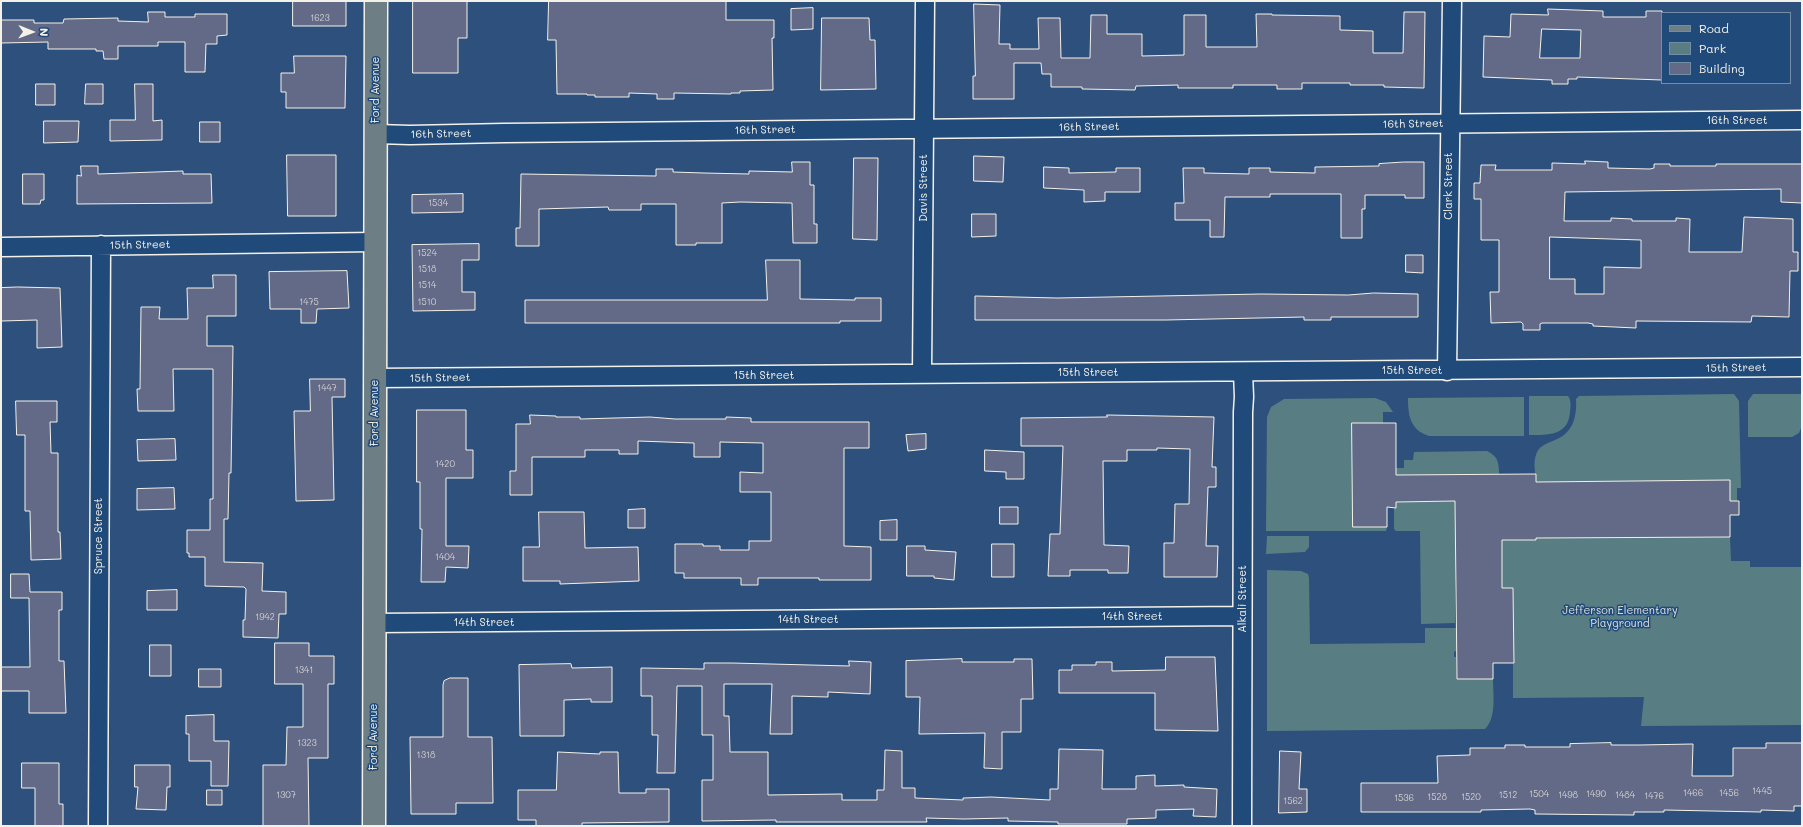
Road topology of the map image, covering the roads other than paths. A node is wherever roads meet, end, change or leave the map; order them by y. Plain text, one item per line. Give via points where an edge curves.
1 (376, 1) edge
2 (925, 1) edge
3 (1452, 1) edge
4 (1802, 120) edge
5 (1449, 124) junction
6 (924, 129) junction
7 (376, 134) junction
8 (375, 242) junction
9 (101, 245) junction
10 (1, 247) edge
11 (1802, 367) edge
12 (1447, 371) junction
13 (1243, 372) junction
14 (922, 374) junction
15 (375, 378) junction
16 (1242, 616) junction
17 (374, 623) junction
18 (98, 826) edge
19 (374, 826) edge
20 (1242, 826) edge

1 - 7 main road, Ford Avenue
2 - 6 street, Davis Street
3 - 5 street, Clark Street
4 - 5 street, 16th Street
5 - 6 street, 16th Street
5 - 12 street, Clark Street
6 - 7 street, 16th Street
6 - 14 street, Davis Street
7 - 8 main road, Ford Avenue
8 - 9 street, 15th Street
8 - 15 main road, Ford Avenue
9 - 10 street, 15th Street
9 - 18 street, Spruce Street
11 - 12 street, 15th Street
12 - 13 street, 15th Street
13 - 14 street, 15th Street
13 - 16 street, Alkali Street
14 - 15 street, 15th Street
15 - 17 main road, Ford Avenue
16 - 17 street, 14th Street
16 - 20 street, Alkali Street
17 - 19 main road, Ford Avenue

